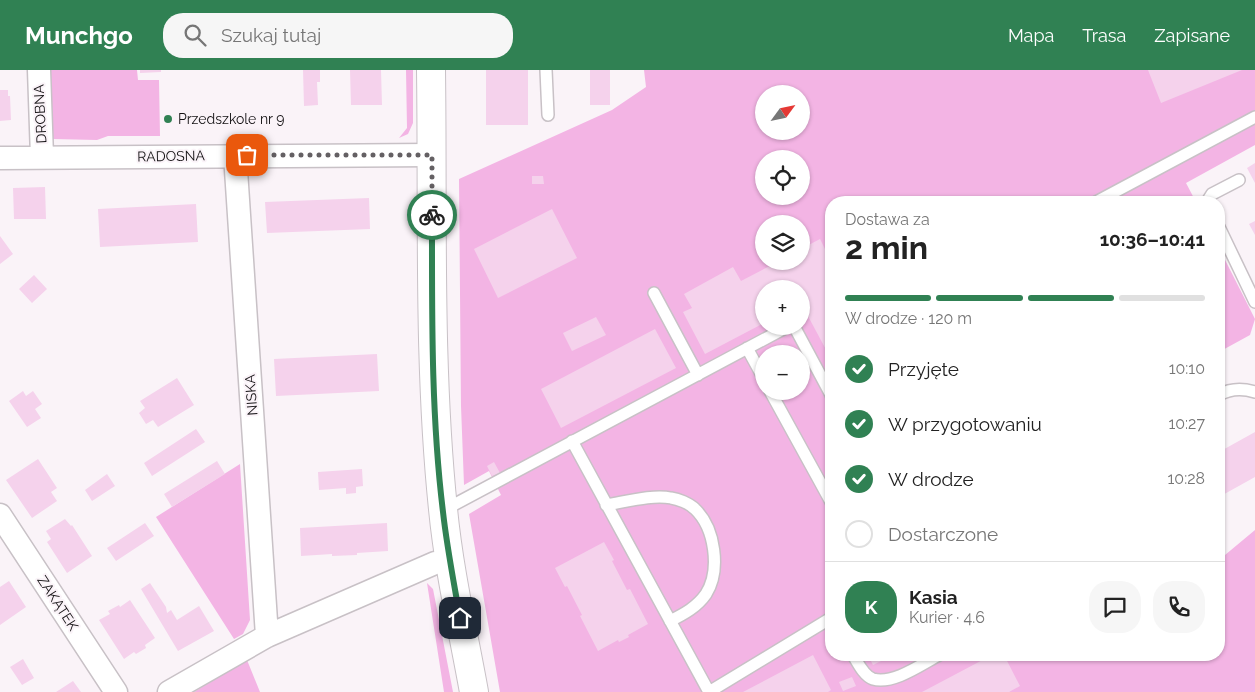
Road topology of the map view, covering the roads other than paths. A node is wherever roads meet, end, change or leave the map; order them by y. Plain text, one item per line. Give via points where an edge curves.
1 (39, 70) edge
2 (431, 70) edge
3 (546, 70) edge
4 (548, 115) dead end
5 (1255, 117) edge
6 (235, 155) junction
7 (432, 155) junction
8 (42, 157) junction
9 (0, 158) edge
10 (1239, 180) dead end
11 (1107, 196) edge
12 (1211, 196) edge
13 (1225, 240) edge
14 (654, 293) dead end
15 (1255, 302) edge
16 (772, 335) edge
17 (799, 335) edge
18 (747, 348) junction
19 (755, 363) edge
20 (698, 374) junction
21 (825, 385) edge
22 (1225, 392) edge
23 (1255, 392) edge
24 (775, 400) edge
25 (572, 442) junction
26 (825, 491) edge
27 (606, 505) junction
28 (443, 510) junction
29 (0, 515) edge
30 (435, 564) dead end
31 (670, 621) junction
32 (825, 623) edge
33 (267, 636) junction
34 (856, 661) edge
35 (928, 661) edge
36 (116, 692) edge
37 (169, 692) edge
38 (474, 692) edge
39 (709, 692) edge

1 - 8 street, DROBNA
2 - 7 main road
3 - 4 lane
5 - 11 lane
6 - 7 street, RADOSNA
6 - 8 street, RADOSNA
6 - 33 street, NISKA
7 - 28 main road via 433,352
8 - 9 street, RADOSNA
10 - 12 lane
13 - 15 lane
14 - 20 lane
16 - 18 lane
17 - 21 lane
18 - 19 lane
18 - 20 lane
20 - 25 lane
22 - 23 lane via 1244,388
24 - 26 lane
25 - 27 lane
25 - 28 lane
27 - 31 lane
27 - 31 lane via 669,497 694,507 703,518 713,547 711,583 693,609
28 - 38 main road
29 - 36 street, ZAKĄTEK
30 - 33 street
31 - 39 lane
32 - 39 lane
33 - 37 street
34 - 35 lane via 873,679 887,680

